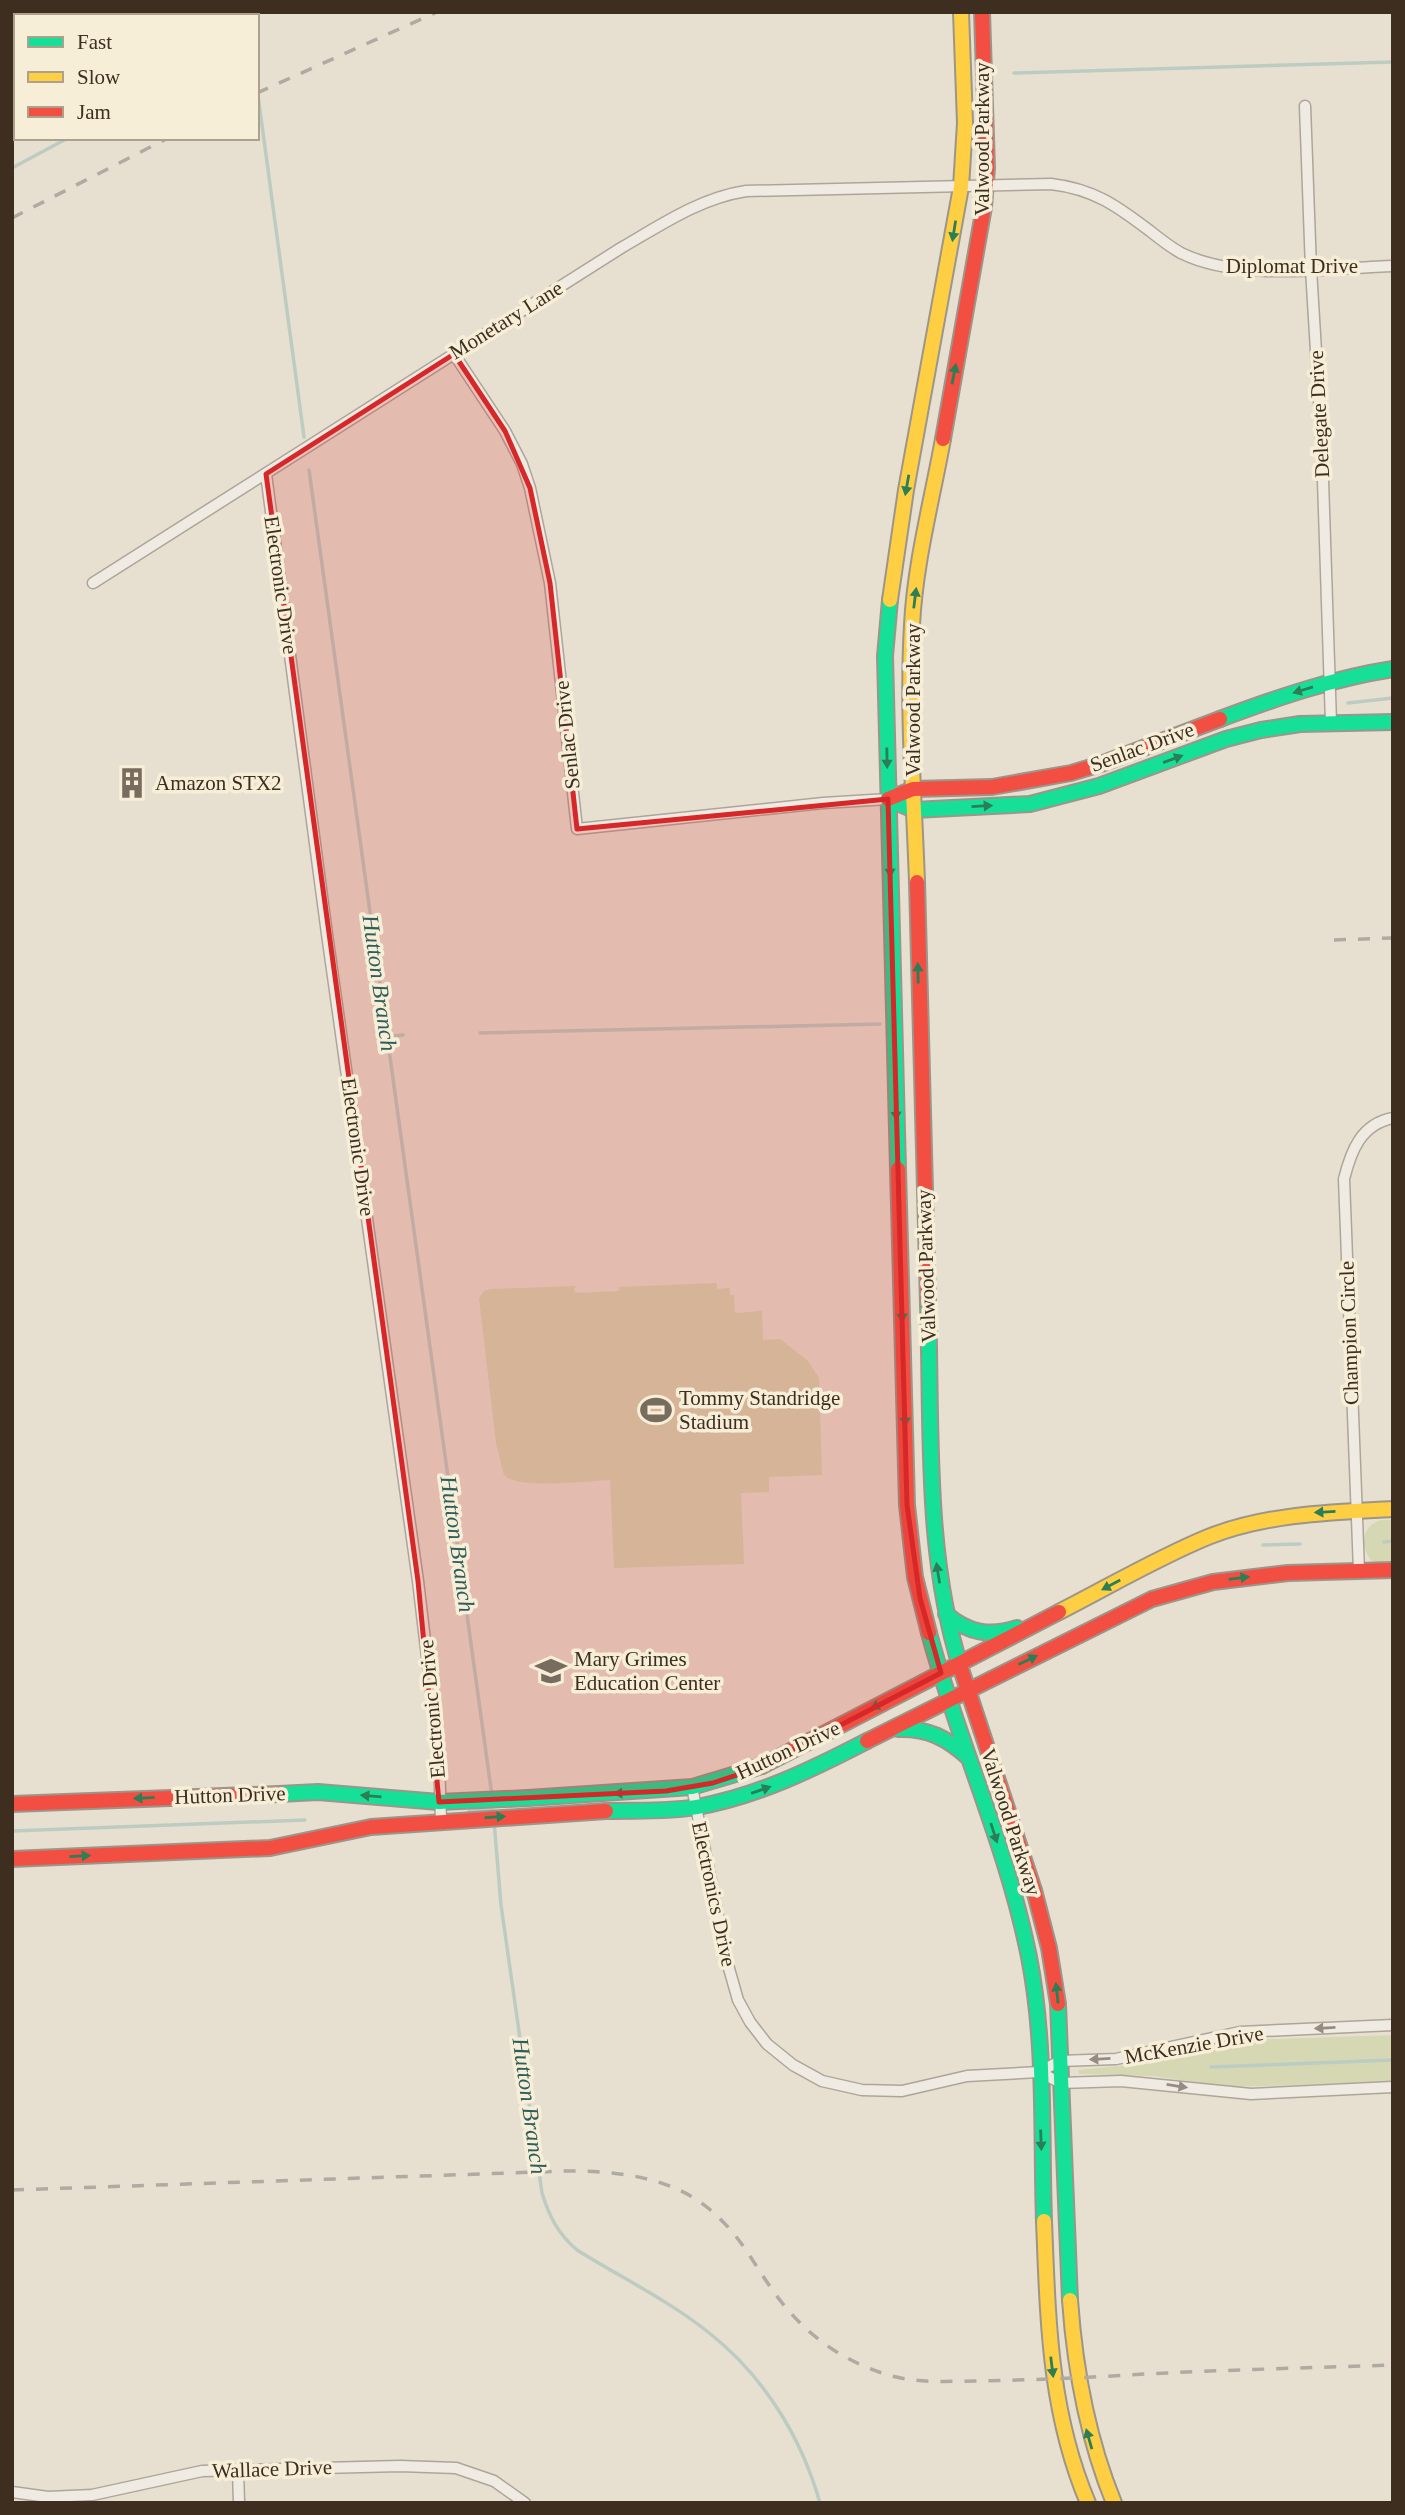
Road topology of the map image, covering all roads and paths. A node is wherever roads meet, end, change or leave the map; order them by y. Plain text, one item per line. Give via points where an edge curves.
1 (961, 12) edge
2 (982, 12) edge
3 (983, 40) junction
4 (961, 41) junction
5 (1305, 106) dead end
6 (961, 187) junction
7 (986, 187) junction
8 (1393, 265) edge
9 (1311, 269) junction
10 (454, 354) junction
11 (922, 405) junction
12 (948, 409) junction
13 (266, 474) junction
14 (93, 583) dead end
15 (887, 622) junction
16 (912, 623) junction
17 (1393, 669) edge
18 (1331, 682) junction
19 (1393, 722) edge
20 (1331, 723) junction
21 (1101, 764) junction
22 (1109, 782) junction
23 (913, 789) junction
24 (887, 799) junction
25 (914, 810) junction
26 (919, 1041) junction
27 (894, 1042) junction
28 (1393, 1118) edge
29 (928, 1346) junction
30 (903, 1348) junction
31 (1393, 1509) edge
32 (1356, 1511) junction
33 (1359, 1570) junction
34 (1393, 1570) edge
35 (945, 1614) junction
36 (1045, 1620) junction
37 (959, 1663) junction
38 (941, 1673) junction
39 (967, 1690) junction
40 (950, 1698) junction
41 (889, 1730) junction
42 (970, 1758) junction
43 (692, 1787) junction
44 (439, 1802) junction
45 (12, 1804) edge
46 (696, 1807) junction
47 (441, 1821) junction
48 (12, 1860) edge
49 (738, 2000) joint
50 (1393, 2025) edge
51 (1060, 2061) junction
52 (1039, 2072) junction
53 (1060, 2083) junction
54 (1393, 2087) edge
55 (238, 2470) junction
56 (12, 2492) edge
57 (239, 2503) edge
58 (525, 2503) edge
59 (1088, 2503) edge
60 (1114, 2503) edge

1 - 4 main road, Valwood Parkway
2 - 3 main road, Valwood Parkway
3 - 4 main road
3 - 7 main road, Valwood Parkway
4 - 6 main road, Valwood Parkway via 965,123
5 - 9 street, Delegate Drive
6 - 7 street, Diplomat Drive
6 - 10 street, Monetary Lane via 723,195 621,248
6 -> 11 main road, Valwood Parkway
7 - 9 street, Diplomat Drive via 1068,186 1108,200 1173,249 1200,261 1242,270
12 -> 7 main road, Valwood Parkway
8 - 9 street, Diplomat Drive
9 - 18 street, Delegate Drive
10 - 13 street, Monetary Lane
10 - 24 street, Senlac Drive via 505,431 530,488 550,583 577,829
11 - 12 main road
11 -> 15 main road, Valwood Parkway
16 -> 12 main road, Valwood Parkway
13 - 14 street, Monetary Lane
13 - 44 street, Electronic Drive via 418,1581 439,1758
15 - 16 main road
15 -> 24 main road, Valwood Parkway
16 - 23 main road, Valwood Parkway
17 - 18 main road, Senlac Drive
18 - 20 street, Delegate Drive
18 -> 21 main road, Senlac Drive via 1264,702
19 - 20 main road, Senlac Drive
22 -> 20 main road, Senlac Drive via 1226,739 1300,724
21 - 22 main road
21 - 23 main road, Senlac Drive via 992,788
25 -> 22 main road, Senlac Drive via 1030,803
23 - 24 main road, Senlac Drive
23 - 25 main road, Valwood Parkway
24 - 25 main road, Senlac Drive
24 -> 27 main road, Valwood Parkway
26 -> 25 main road, Valwood Parkway
26 - 27 main road
26 - 29 main road, Valwood Parkway
27 -> 30 main road, Valwood Parkway
28 - 32 street, Champion Circle via 1361,1135 1344,1179
29 - 30 main road
35 -> 29 main road, Valwood Parkway via 935,1547
30 -> 38 main road, Valwood Parkway via 911,1546
31 - 32 main road, Hutton Drive
32 - 33 street, Champion Circle
32 -> 36 main road, Hutton Drive via 1256,1523 1209,1537
33 - 34 main road, Hutton Drive
39 -> 33 main road, Hutton Drive via 1152,1599 1213,1581
35 - 36 main road via 971,1632 987,1634
35 - 37 main road, Valwood Parkway
36 - 37 main road, Hutton Drive
37 - 38 main road, Hutton Drive
37 - 39 main road, Valwood Parkway
38 - 40 main road, Valwood Parkway
38 -> 43 main road, Hutton Drive via 758,1768
39 - 40 main road, Hutton Drive
51 -> 39 main road, Valwood Parkway via 1054,1964 1044,1921
40 - 41 main road, Hutton Drive
40 - 42 main road, Valwood Parkway
41 - 42 main road via 932,1730
46 -> 41 main road, Hutton Drive via 763,1790
42 -> 52 main road, Valwood Parkway via 1032,1968
43 -> 44 main road, Hutton Drive
43 - 46 street, Electronics Drive
44 -> 45 main road, Hutton Drive via 318,1792
44 - 47 street, Electronic Drive
47 -> 46 main road, Hutton Drive
46 - 49 street, Electronics Drive
48 -> 47 main road, Hutton Drive via 270,1848 371,1827
49 - 52 street, McKenzie Drive via 750,2022 776,2051 802,2071 832,2084 902,2091 967,2076
50 -> 51 street, McKenzie Drive via 1240,2032 1116,2059
51 - 52 street, McKenzie Drive
51 - 53 main road, Valwood Parkway
52 - 53 street, McKenzie Drive
52 -> 59 main road, Valwood Parkway via 1049,2346 1067,2447
53 -> 54 street, McKenzie Drive via 1121,2081 1251,2094
60 -> 53 main road, Valwood Parkway via 1089,2442 1072,2344
55 - 56 street, Wallace Drive via 202,2471 92,2495 48,2497
55 - 57 street
55 - 58 street, Wallace Drive via 456,2468 494,2481

